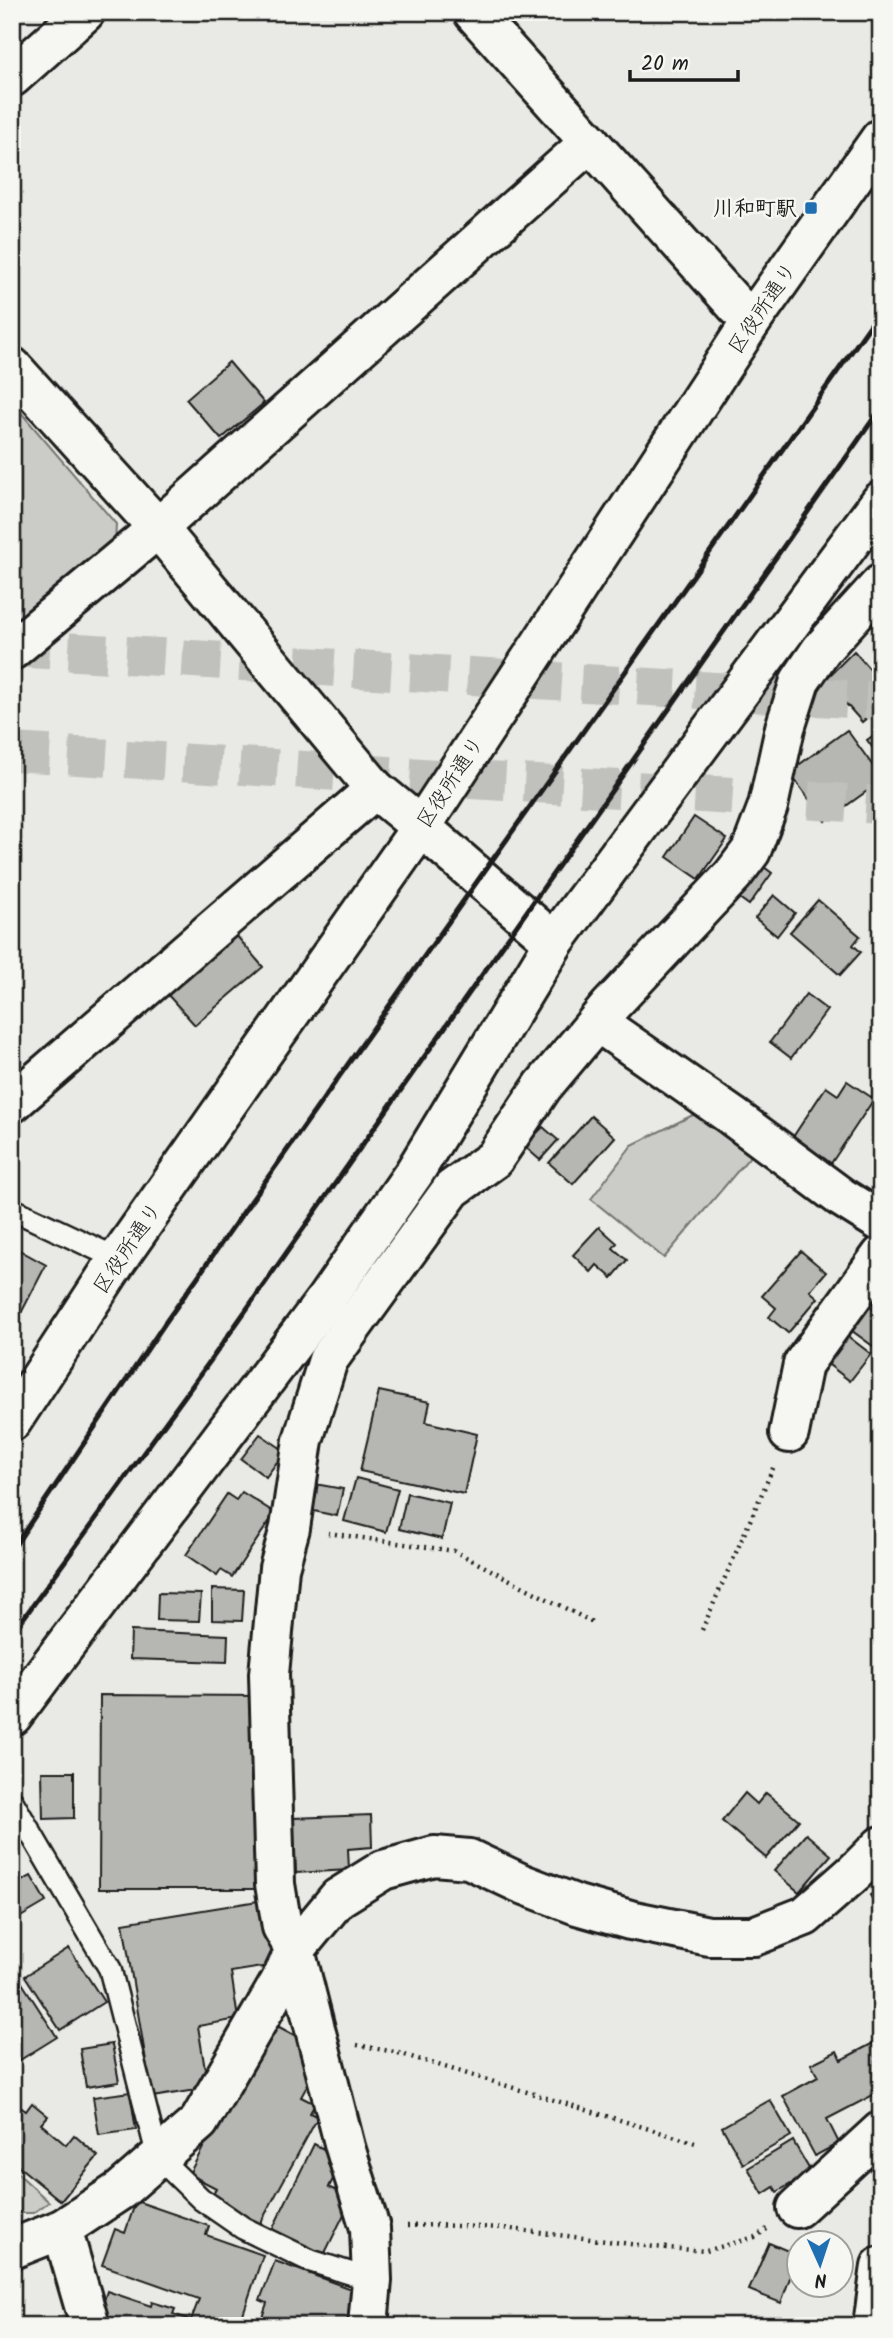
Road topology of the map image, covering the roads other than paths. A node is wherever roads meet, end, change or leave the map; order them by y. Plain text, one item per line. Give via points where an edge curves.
1 (85, 12) edge
2 (473, 12) edge
3 (12, 77) edge
4 (881, 138) edge
5 (590, 142) junction
6 (751, 322) junction
7 (12, 367) edge
8 (881, 501) edge
9 (158, 528) junction
10 (881, 583) edge
11 (12, 650) edge
12 (375, 789) junction
13 (421, 827) junction
14 (554, 942) junction
15 (597, 1022) junction
16 (12, 1103) edge
17 (414, 1173) junction
18 (452, 1189) junction
19 (12, 1209) edge
20 (881, 1222) edge
21 (881, 1256) edge
22 (118, 1259) junction
23 (12, 1421) edge
24 (789, 1433) road end
25 (12, 1716) edge
26 (12, 1801) edge
27 (881, 1846) edge
28 (295, 1950) junction
29 (881, 2131) edge
30 (159, 2157) junction
31 (797, 2208) road end
32 (62, 2229) junction
33 (12, 2249) edge
34 (881, 2266) edge
35 (372, 2280) junction
36 (90, 2326) edge
37 (368, 2326) edge
38 (873, 2326) edge

1 - 3 street
2 - 5 street
4 - 6 street, 区役所通り
5 - 6 street
5 - 9 street
6 - 13 street, 区役所通り
7 - 9 street
8 - 14 street
9 - 11 street
9 - 12 street
10 - 15 street via 821,650 800,681 768,806 751,851
12 - 13 street
12 - 16 street
13 - 14 street
13 - 22 street, 区役所通り
14 - 17 street
15 - 18 street via 543,1086 494,1159
15 - 20 street
17 - 18 street
17 - 25 street via 324,1302
18 - 28 street via 328,1360 303,1440 279,1568 270,1688 275,1884 282,1927
19 - 22 lane
21 - 24 street via 803,1364
22 - 23 street, 区役所通り
26 - 30 lane via 110,1969
27 - 28 street via 805,1916 754,1936 709,1936 630,1920 577,1905 468,1859 434,1856 383,1870 338,1898
28 - 30 street via 199,2122
28 - 35 street via 370,2228
29 - 31 street
30 - 32 street via 121,2190
30 - 35 lane via 201,2199 243,2228 311,2261
32 - 33 street
32 - 36 street
34 - 38 street
35 - 37 street

